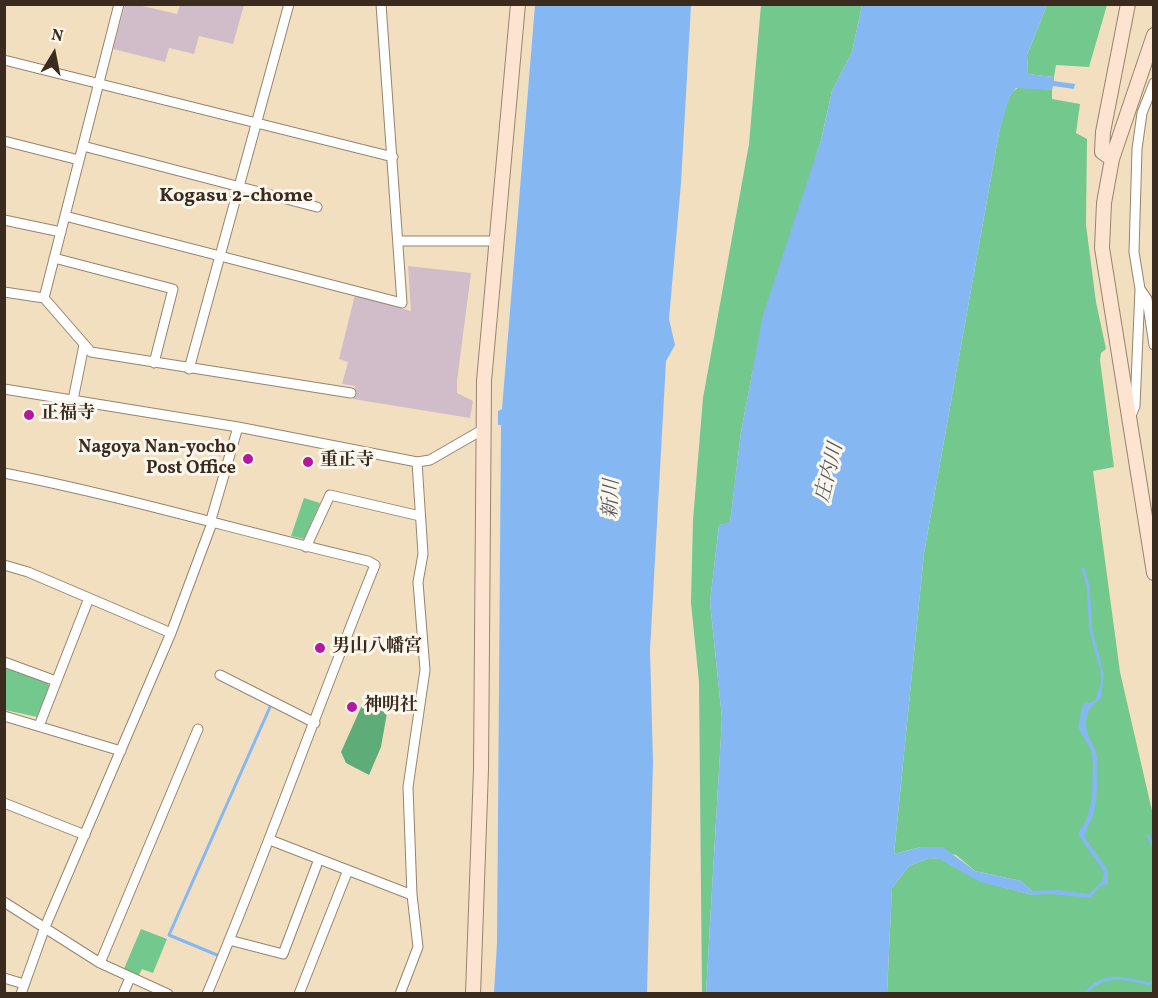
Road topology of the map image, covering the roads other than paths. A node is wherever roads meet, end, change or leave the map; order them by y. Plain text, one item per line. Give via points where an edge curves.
1 (289, 4) edge
2 (381, 4) edge
3 (518, 4) edge
4 (1128, 4) edge
5 (118, 5) edge
6 (1154, 35) edge
7 (4, 60) edge
8 (99, 83) junction
9 (1154, 83) edge
10 (258, 123) junction
11 (4, 141) edge
12 (83, 146) junction
13 (393, 157) junction
14 (1113, 159) junction
15 (79, 160) junction
16 (241, 188) junction
17 (318, 207) dead end
18 (65, 216) junction
19 (4, 220) edge
20 (61, 232) junction
21 (398, 241) junction
22 (496, 241) junction
23 (220, 257) junction
24 (54, 258) junction
25 (1140, 289) junction
26 (4, 292) edge
27 (44, 298) junction
28 (84, 345) junction
29 (1154, 345) edge
30 (154, 363) junction
31 (189, 369) junction
32 (4, 389) edge
33 (351, 393) dead end
34 (73, 400) junction
35 (1129, 422) junction
36 (238, 427) junction
37 (482, 430) junction
38 (417, 462) junction
39 (6, 476) edge
40 (420, 516) junction
41 (211, 523) junction
42 (306, 547) junction
43 (4, 565) edge
44 (1154, 573) edge
45 (89, 598) junction
46 (171, 633) junction
47 (4, 662) edge
48 (220, 675) dead end
49 (56, 681) junction
50 (4, 716) edge
51 (315, 723) junction
52 (39, 726) junction
53 (198, 729) dead end
54 (121, 751) junction
55 (4, 803) edge
56 (85, 835) junction
57 (270, 840) junction
58 (319, 859) junction
59 (348, 870) junction
60 (412, 895) junction
61 (4, 902) edge
62 (45, 927) junction
63 (229, 940) junction
64 (100, 963) junction
65 (4, 978) edge
66 (130, 978) junction
67 (24, 984) junction
68 (21, 993) edge
69 (123, 993) edge
70 (168, 993) edge
71 (207, 993) edge
72 (299, 993) edge
73 (400, 993) edge
74 (473, 993) edge

1 - 10 street
2 - 13 street
3 - 22 street
4 - 14 street via 1103,132 1102,152
5 - 8 street
6 - 14 street
7 - 8 street
8 - 10 street
8 - 12 street
9 - 25 street via 1142,113 1134,184 1134,252
10 - 13 street
10 - 16 street
11 - 15 street
12 - 15 street
12 - 16 street
13 - 21 street
14 - 35 street via 1104,203 1102,248
15 - 18 street
16 - 17 street
16 - 23 street
18 - 20 street
18 - 23 street
19 - 20 street
20 - 24 street
21 - 22 street
21 - 23 street via 402,303
22 - 37 street
23 - 31 street
24 - 27 street
24 - 30 street via 173,289
25 - 29 street via 1147,299
25 - 35 street via 1135,406
26 - 27 street
27 - 28 street
28 - 30 street via 91,352
28 - 34 street
30 - 31 street
31 - 33 street
32 - 34 street
34 - 36 street
35 - 44 street
36 - 38 street
36 - 41 street
37 - 38 street via 430,460
37 - 74 street via 481,769
38 - 40 street
39 - 41 street via 74,486
40 - 42 street via 330,495
40 - 60 street via 423,554 418,582 425,670 408,787
41 - 42 street
41 - 46 street
42 - 51 street via 375,565
43 - 45 street
45 - 46 street
45 - 49 street
46 - 54 street
47 - 49 street
48 - 51 street
49 - 52 street
50 - 52 street
51 - 57 street
52 - 54 street
53 - 64 street
54 - 56 street
55 - 56 street
56 - 62 street
57 - 58 street
57 - 63 street
58 - 59 street
58 - 63 street via 283,954
59 - 60 street
59 - 72 street
60 - 73 street via 418,947
61 - 62 street
62 - 64 street
62 - 67 street
63 - 71 street
64 - 66 street
65 - 67 street
66 - 69 street
66 - 70 street
67 - 68 street

